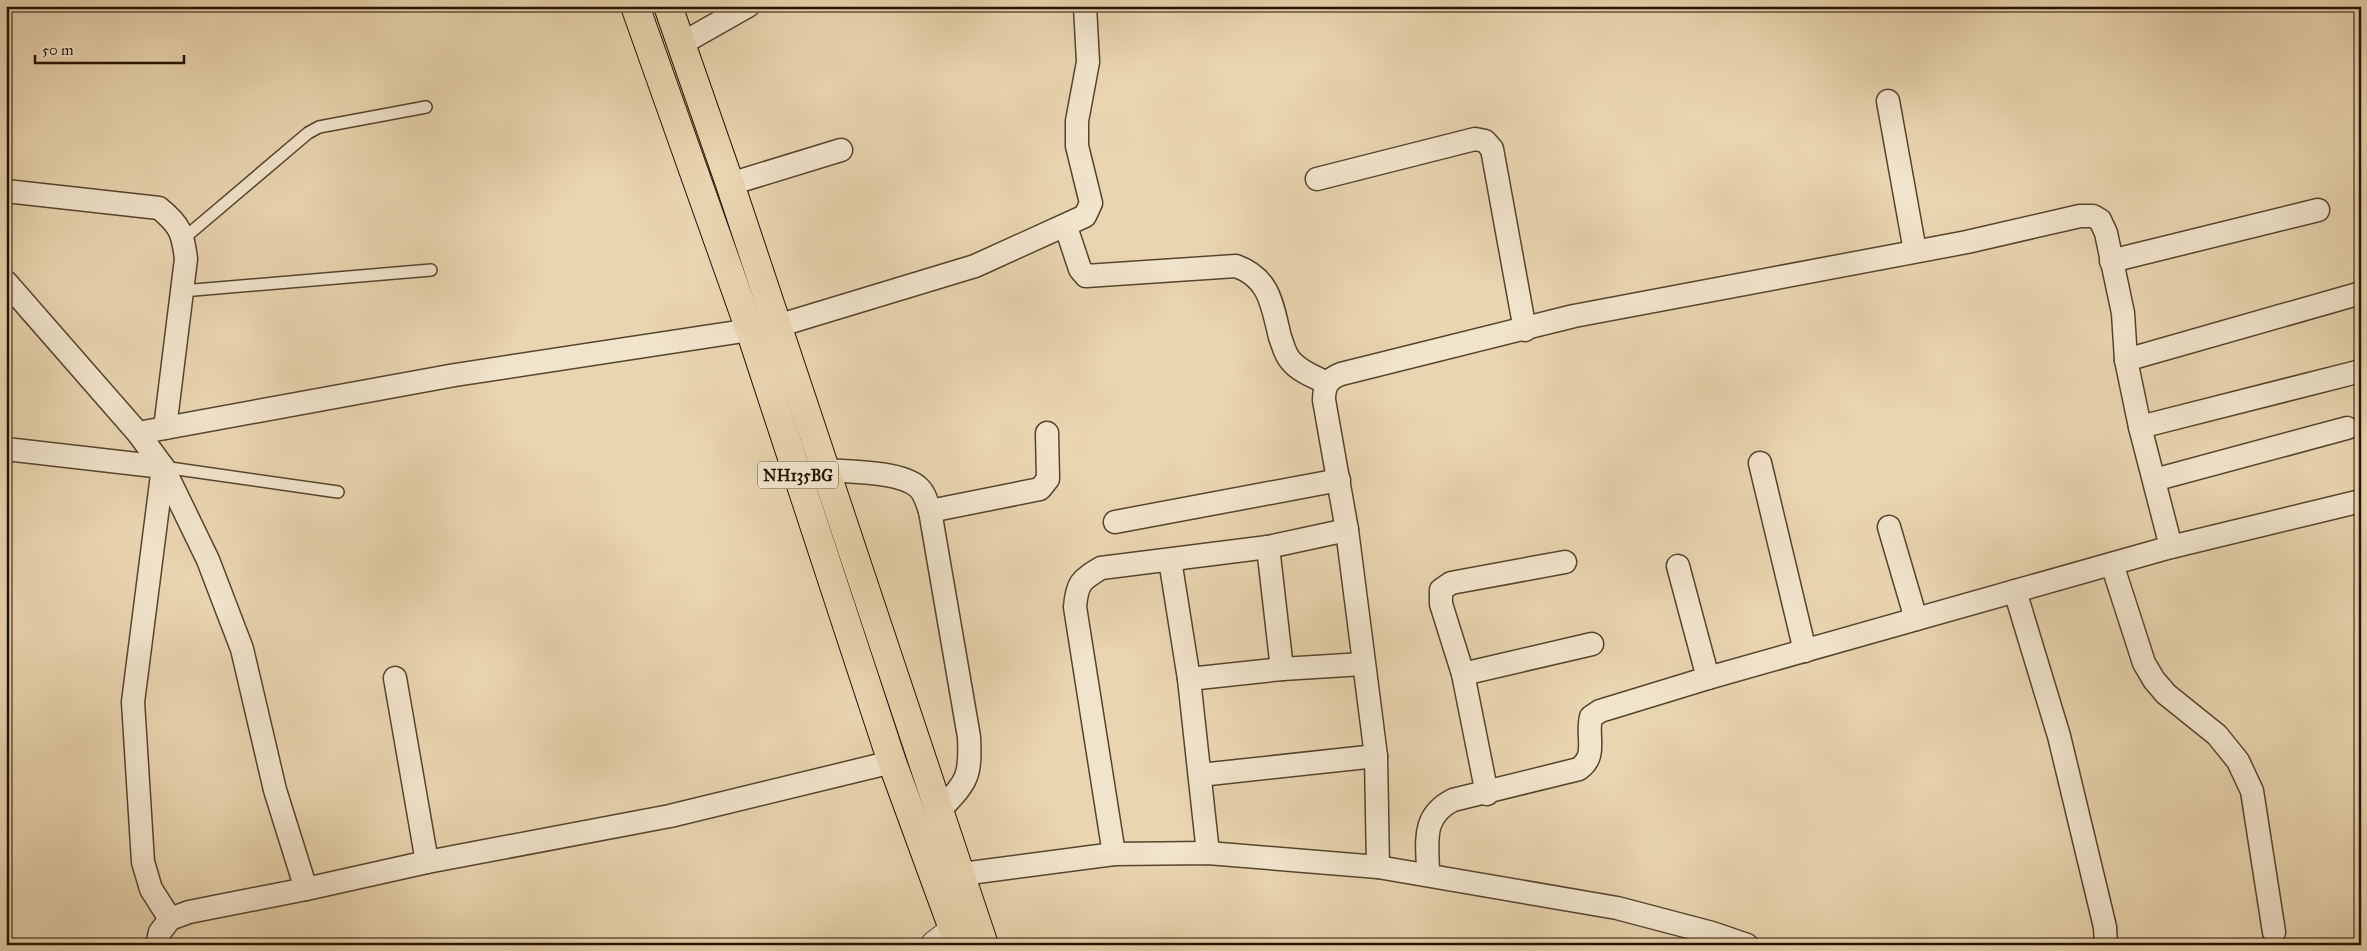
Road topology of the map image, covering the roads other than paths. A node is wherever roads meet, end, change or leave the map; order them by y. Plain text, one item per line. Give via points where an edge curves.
1 (635, 6) edge
2 (668, 6) edge
3 (748, 6) edge
4 (1085, 6) edge
5 (681, 44) junction
6 (1888, 101) dead end
7 (426, 108) dead end
8 (841, 150) dead end
9 (1317, 179) dead end
10 (730, 184) junction
11 (6, 192) edge
12 (2318, 210) dead end
13 (1066, 227) junction
14 (183, 239) junction
15 (1915, 252) junction
16 (2111, 262) junction
17 (431, 270) dead end
18 (6, 282) edge
19 (182, 291) junction
20 (2361, 293) edge
21 (777, 326) junction
22 (750, 330) junction
23 (1524, 330) junction
24 (2126, 360) junction
25 (2361, 371) edge
26 (1327, 383) junction
27 (2140, 427) junction
28 (165, 428) junction
29 (2347, 428) dead end
30 (138, 433) junction
31 (1047, 433) dead end
32 (6, 449) edge
33 (1760, 463) dead end
34 (163, 467) junction
35 (826, 470) junction
36 (1339, 480) junction
37 (2154, 480) junction
38 (338, 492) dead end
39 (2361, 501) edge
40 (930, 511) junction
41 (1115, 522) dead end
42 (1889, 527) dead end
43 (1347, 530) junction
44 (1268, 546) junction
45 (2171, 547) junction
46 (1170, 560) junction
47 (1565, 562) dead end
48 (2112, 564) junction
49 (1678, 566) dead end
50 (2015, 591) junction
51 (1916, 619) junction
52 (1592, 644) dead end
53 (1805, 652) junction
54 (1363, 664) junction
55 (1282, 669) junction
56 (1463, 674) junction
57 (395, 678) dead end
58 (1708, 678) junction
59 (1189, 679) junction
60 (1376, 756) junction
61 (892, 762) junction
62 (1200, 775) junction
63 (1487, 794) junction
64 (940, 810) junction
65 (1208, 853) junction
66 (1114, 854) junction
67 (427, 862) junction
68 (1378, 866) junction
69 (962, 874) junction
70 (1428, 875) junction
71 (306, 889) junction
72 (170, 919) junction
73 (2274, 932) dead end
74 (956, 934) edge
75 (157, 945) edge
76 (984, 945) edge
77 (1747, 945) edge
78 (2106, 945) edge

1 - 22 highway, NH135BG
2 - 5 highway, NH135BG
3 - 5 street
4 - 13 street via 1088,62 1077,121 1077,146 1091,203 1085,216
5 - 10 highway, NH135BG
6 - 15 street
7 - 14 lane via 320,127 308,133
8 - 10 street
9 - 23 street via 1475,139 1485,141 1492,149
10 - 21 highway, NH135BG
11 - 14 street via 159,208 176,222
12 - 16 street
13 - 21 street via 975,266
13 - 26 street via 1080,269 1086,276 1236,266 1250,271 1269,295 1283,347 1290,360 1301,370
14 - 19 street via 186,259
15 - 16 street via 2086,216 2100,220 2104,226
15 - 23 street via 1574,316
16 - 24 street via 2123,313
17 - 19 lane
18 - 30 street
19 - 28 street
20 - 24 street
21 - 35 highway, NH135BG
22 - 28 street via 455,375
22 - 61 highway, NH135BG
23 - 26 street via 1341,374
24 - 27 street
25 - 27 street
26 - 36 street via 1324,400
27 - 37 street
28 - 30 street
29 - 37 street
30 - 34 street
31 - 40 street via 1048,479 1040,490
32 - 34 street
33 - 53 street
34 - 38 lane
34 - 71 street via 208,560 242,649 275,790
34 - 72 street via 134,702 143,862 151,889
35 - 40 street via 886,475 910,481 924,494
35 - 64 highway, NH135BG
36 - 41 street
36 - 43 street
37 - 45 street
39 - 45 street
40 - 64 street via 969,738 970,767 963,785
42 - 51 street
43 - 44 street
43 - 54 street
44 - 46 street
44 - 55 street
45 - 48 street
46 - 59 street
46 - 66 street via 1101,568 1084,578 1077,588 1075,607
47 - 56 street via 1451,583 1441,590 1441,604
48 - 50 street
48 - 73 street via 2144,663 2154,680 2217,736 2238,761 2252,791
49 - 58 street
50 - 51 street
50 - 78 street via 2059,736 2105,927
51 - 53 street
52 - 56 street
53 - 58 street
54 - 55 street
54 - 60 street
55 - 59 street
56 - 63 street
57 - 67 street
58 - 63 street via 1600,711 1591,717 1588,727 1591,752 1579,769
59 - 62 street
60 - 62 street
60 - 68 street
61 - 67 street via 670,816
61 - 74 highway, NH135BG
62 - 65 street
63 - 70 street via 1453,800 1436,811 1429,826
64 - 69 highway, NH135BG
65 - 66 street
65 - 68 street
66 - 69 street
67 - 71 street
68 - 70 street
69 - 74 highway, NH135BG
70 - 77 street via 1617,908
71 - 72 street via 189,912
72 - 75 street via 160,932
74 - 76 highway, NH135BG

